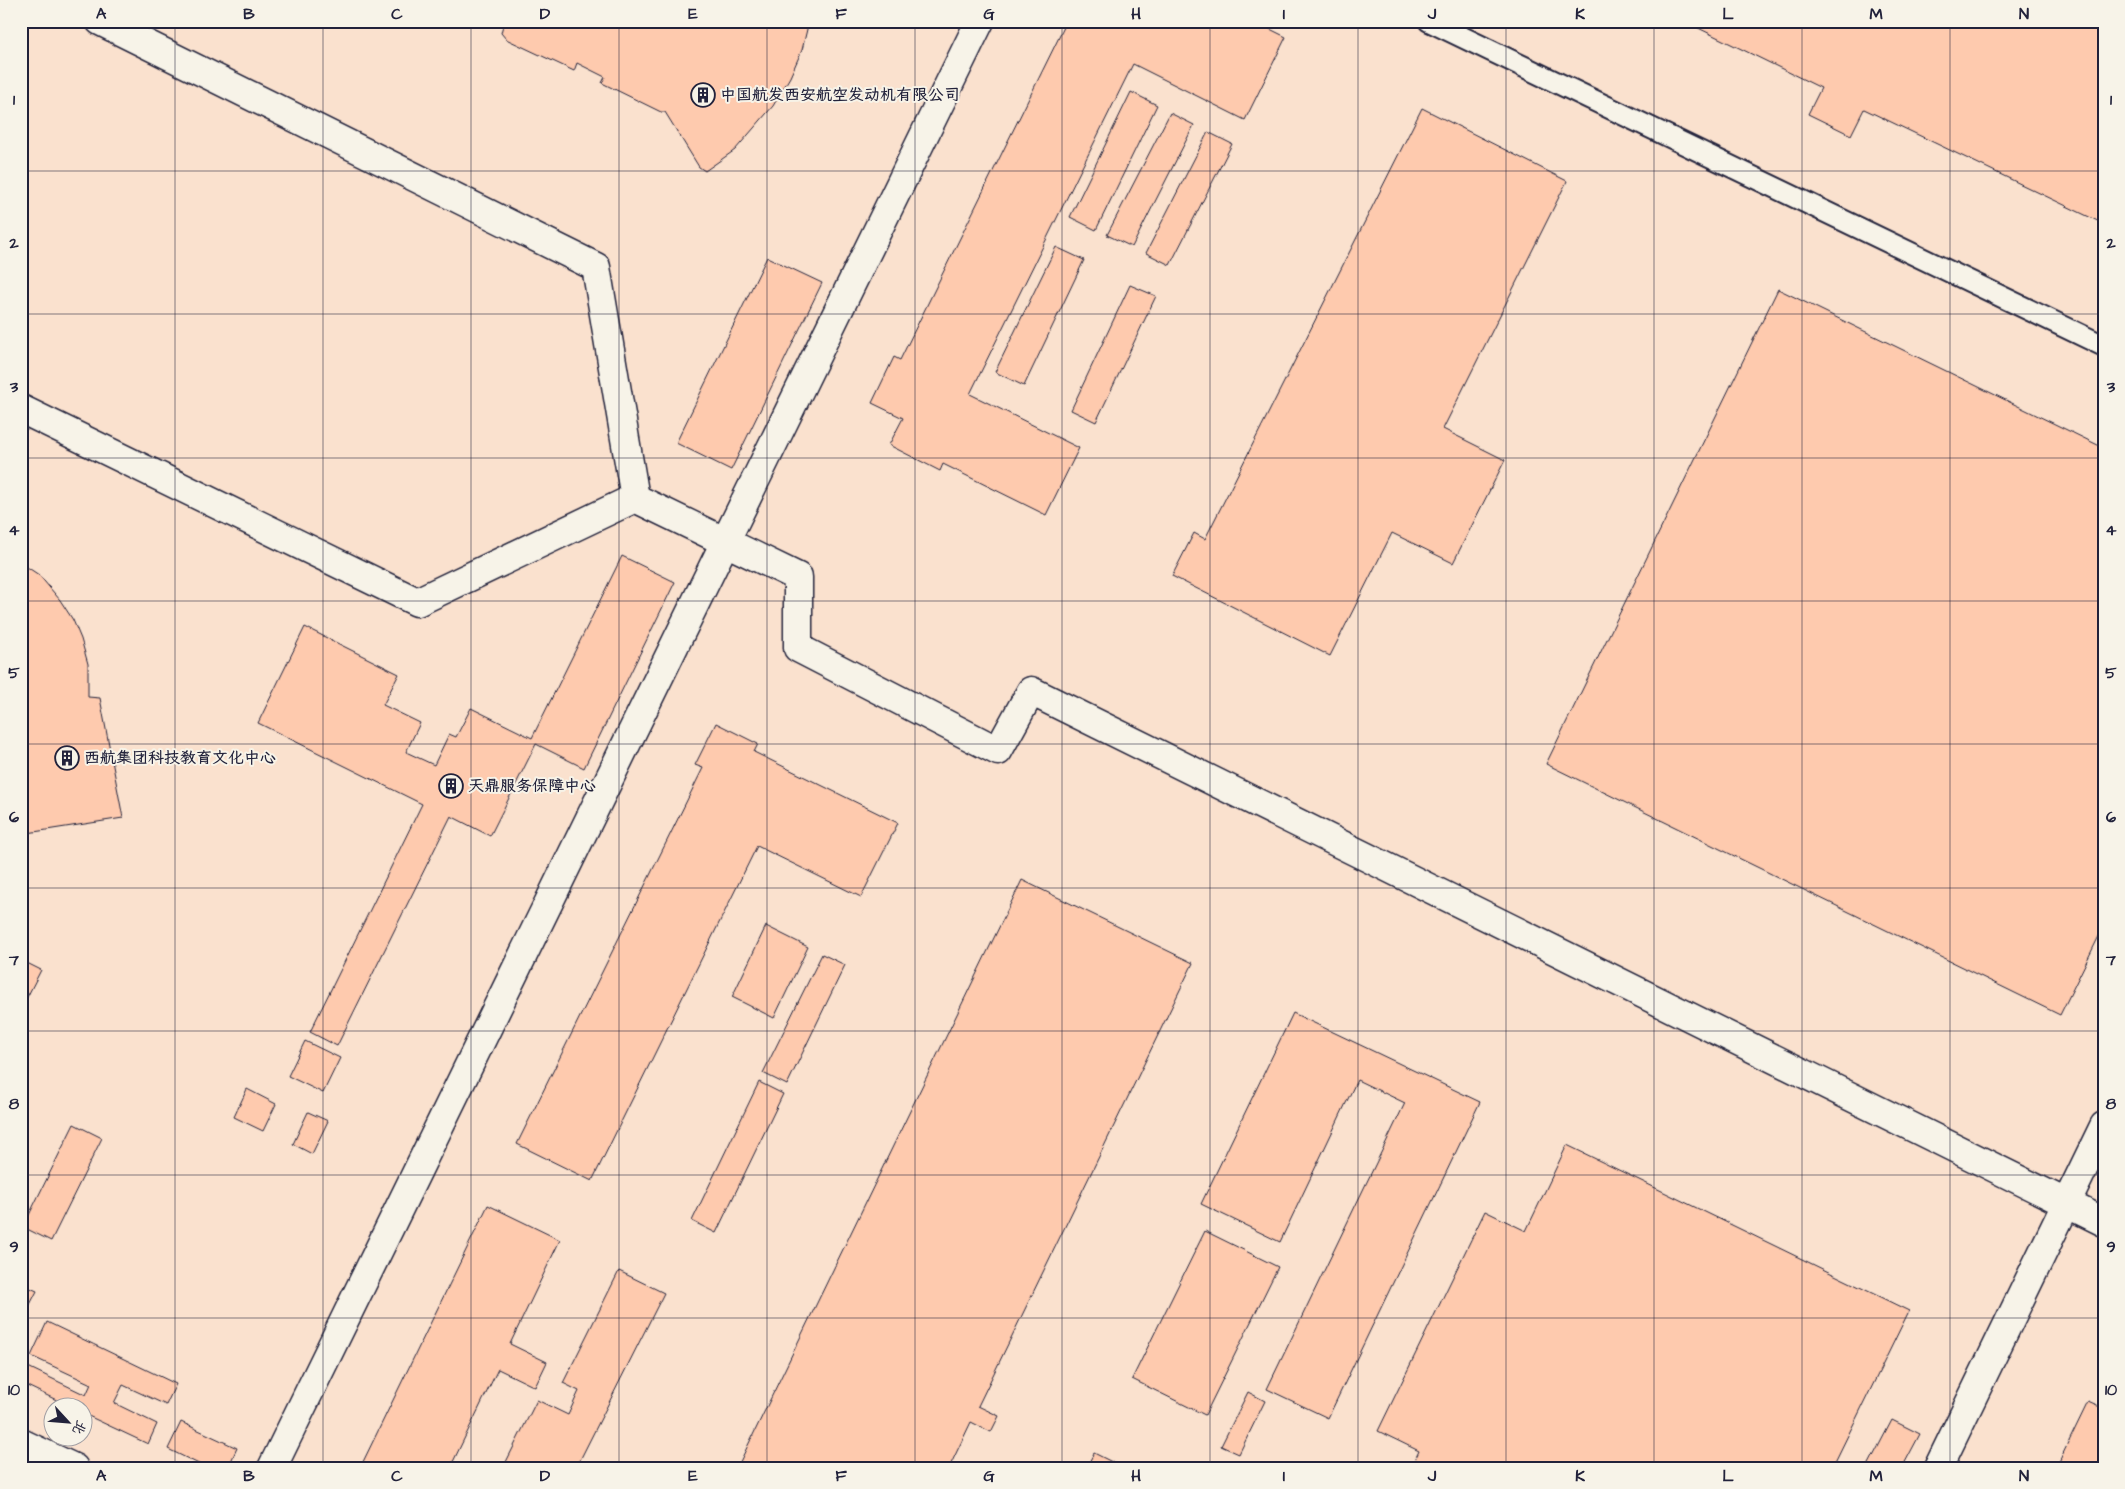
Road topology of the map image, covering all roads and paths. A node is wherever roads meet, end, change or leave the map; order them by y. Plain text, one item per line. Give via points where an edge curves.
1 (100, 21) edge
2 (980, 21) edge
3 (1430, 21) edge
4 (2104, 346) edge
5 (21, 408) edge
6 (635, 498) junction
7 (726, 542) junction
8 (2104, 1126) edge
9 (2066, 1203) junction
10 (2104, 1222) edge
11 (21, 1442) edge
12 (74, 1468) edge
13 (272, 1468) edge
14 (1938, 1468) edge

1 - 6 street via 596,267
2 - 7 street
3 - 4 lane
5 - 6 street via 416,602
6 - 7 street
7 - 9 street via 798,576 798,648 998,751 1032,691
7 - 13 street
8 - 9 street
9 - 10 street
9 - 14 street
11 - 12 street

